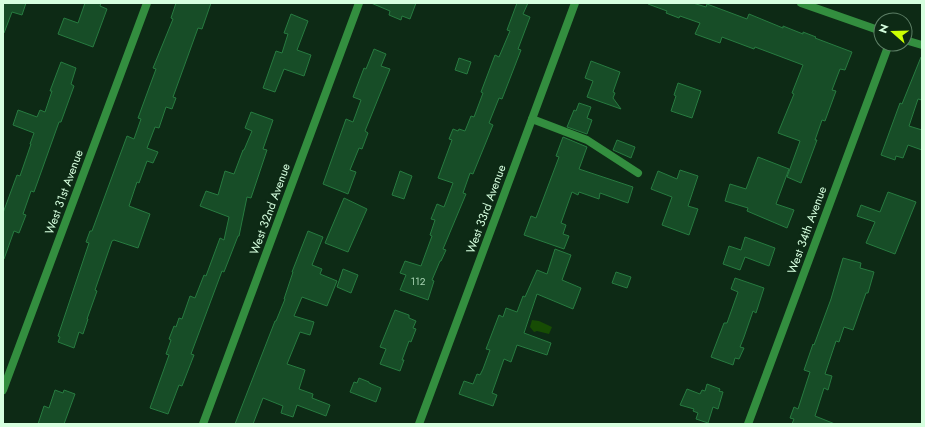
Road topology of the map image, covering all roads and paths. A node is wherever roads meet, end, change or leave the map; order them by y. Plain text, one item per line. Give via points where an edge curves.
1 (147, 3) edge
2 (360, 3) edge
3 (575, 3) edge
4 (801, 3) edge
5 (873, 28) edge
6 (886, 52) edge
7 (532, 119) junction
8 (638, 173) dead end
9 (3, 390) edge
10 (203, 424) edge
11 (419, 424) edge
12 (748, 424) edge

1 - 9 street, West 31st Avenue
2 - 10 street, West 32nd Avenue
3 - 7 street, West 33rd Avenue
4 - 5 street
6 - 12 street, West 34th Avenue
7 - 8 street via 587,140
7 - 11 street, West 33rd Avenue

